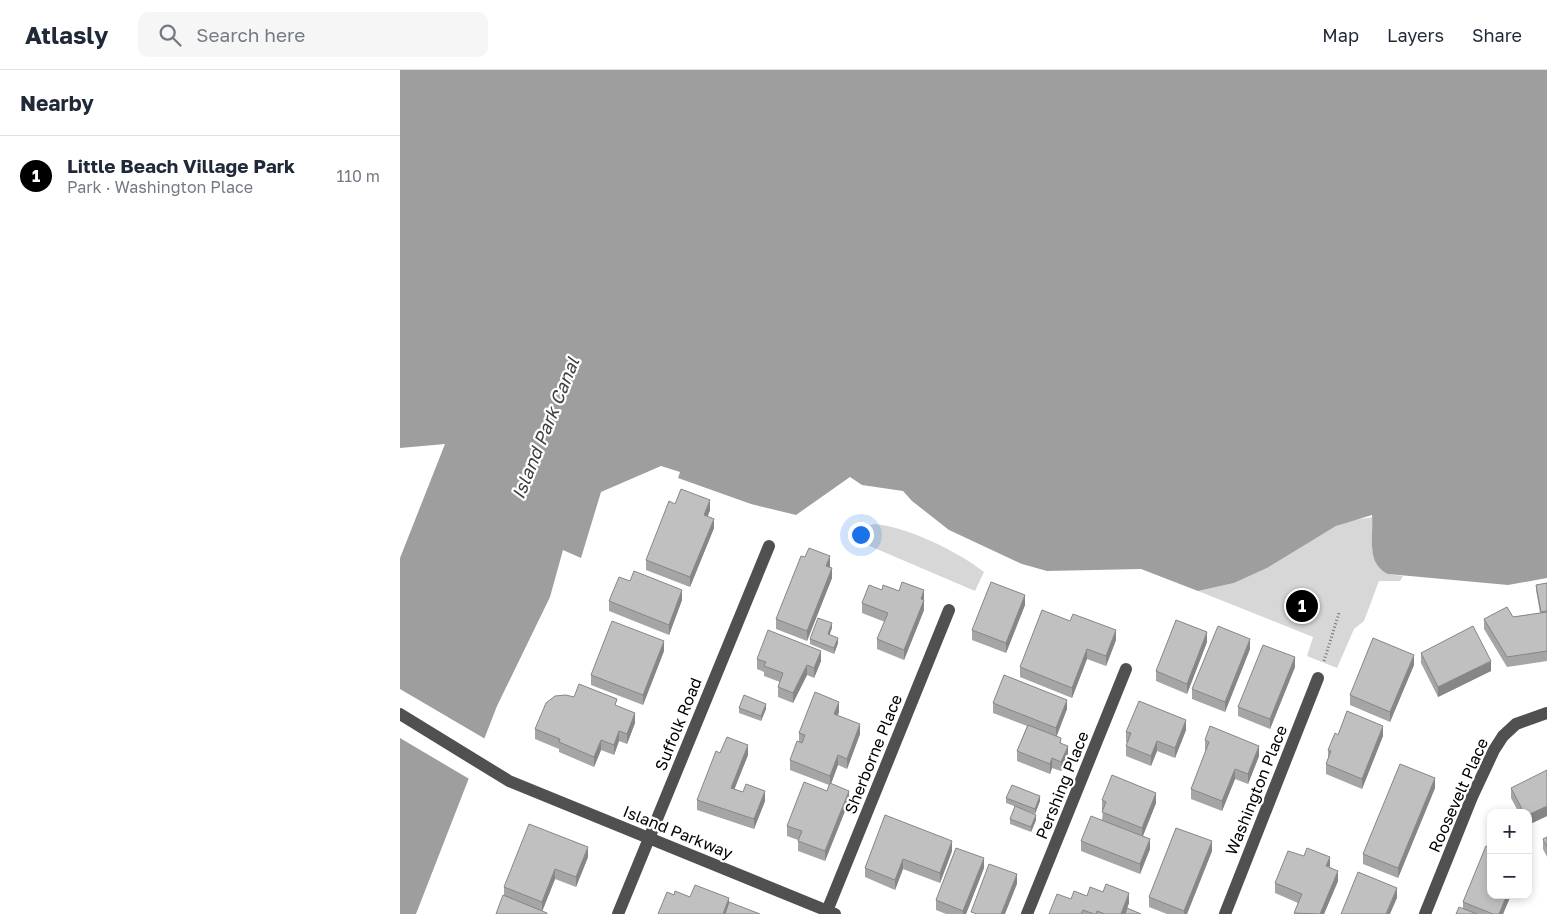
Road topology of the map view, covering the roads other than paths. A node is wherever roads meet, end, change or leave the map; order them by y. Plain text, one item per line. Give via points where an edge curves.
1 (769, 546) dead end
2 (949, 610) dead end
3 (1126, 669) dead end
4 (1318, 678) road end
5 (1547, 713) edge
6 (400, 714) edge
7 (649, 838) junction
8 (831, 912) edge
9 (618, 914) edge
10 (1027, 914) edge
11 (1225, 914) edge
12 (1425, 914) edge

1 - 7 street, Suffolk Road
2 - 8 street, Sherborne Place
3 - 10 street, Pershing Place
4 - 11 street, Washington Place
5 - 12 street, Roosevelt Place via 1516,724 1494,750
6 - 7 street, Island Parkway via 509,780
7 - 8 street, Island Parkway
7 - 9 street, Suffolk Road

